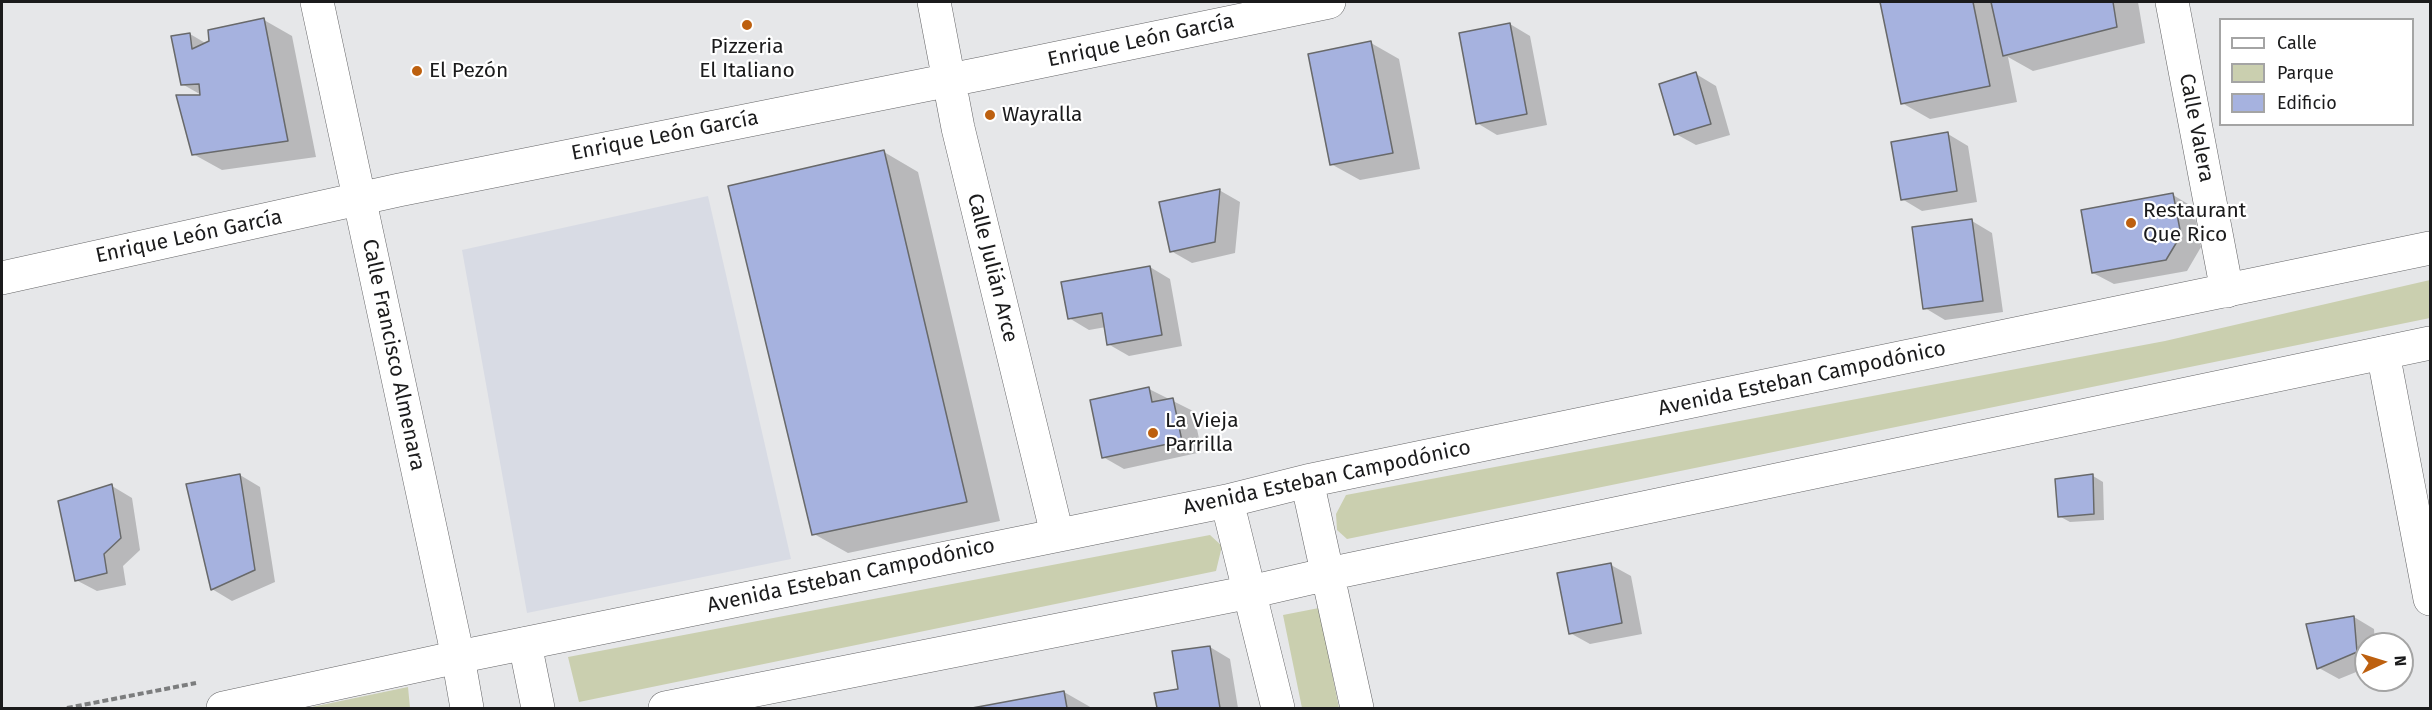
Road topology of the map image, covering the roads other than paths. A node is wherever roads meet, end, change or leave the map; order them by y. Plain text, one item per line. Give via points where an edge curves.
1 (316, 2) edge
2 (934, 2) edge
3 (1329, 2) edge
4 (2172, 2) edge
5 (948, 80) junction
6 (360, 200) junction
7 (2430, 248) edge
8 (2, 278) edge
9 (2227, 291) junction
10 (2430, 343) edge
11 (2384, 353) junction
12 (1307, 481) junction
13 (1227, 501) junction
14 (1057, 534) junction
15 (1328, 574) junction
16 (1250, 592) junction
17 (2430, 599) edge
18 (525, 644) junction
19 (458, 657) junction
20 (223, 708) edge
21 (467, 708) edge
22 (538, 708) edge
23 (665, 708) edge
24 (1278, 708) edge
25 (1357, 708) edge

1 - 6 street, Calle Francisco Almenara
2 - 5 street, Calle Julián Arce
3 - 5 street, Enrique León García
4 - 9 street, Calle Valera
5 - 6 street, Enrique León García
5 - 14 street, Calle Julián Arce
6 - 8 street, Enrique León García
6 - 19 street, Calle Francisco Almenara
7 - 9 street, Avenida Esteban Campodónico
9 - 12 street, Avenida Esteban Campodónico
10 - 11 street
11 - 15 street
11 - 17 street
12 - 13 street, Avenida Esteban Campodónico
12 - 15 street
13 - 14 street, Avenida Esteban Campodónico
13 - 16 street
14 - 18 street, Avenida Esteban Campodónico
15 - 16 street
15 - 25 street
16 - 23 street
16 - 24 street
18 - 19 street, Avenida Esteban Campodónico
18 - 22 street
19 - 20 street, Avenida Esteban Campodónico
19 - 21 street, Calle Francisco Almenara

